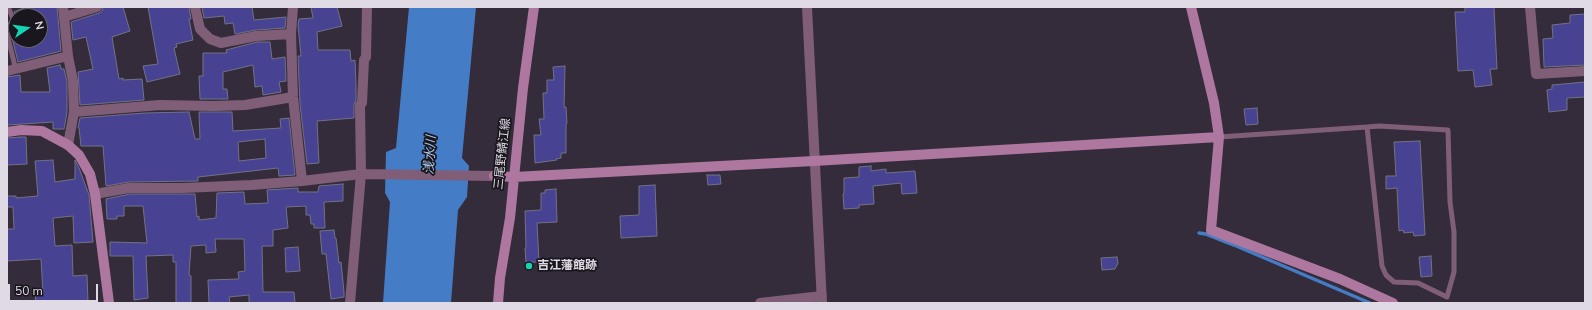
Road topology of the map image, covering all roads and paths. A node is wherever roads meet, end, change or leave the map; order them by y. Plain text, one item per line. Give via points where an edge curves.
1 (8, 7) edge
2 (97, 7) edge
3 (194, 7) edge
4 (292, 7) edge
5 (367, 7) edge
6 (534, 7) edge
7 (807, 7) edge
8 (1190, 7) edge
9 (1530, 7) edge
10 (64, 12) edge
11 (7, 25) edge
12 (7, 34) edge
13 (291, 34) junction
14 (68, 56) junction
15 (11, 70) edge
16 (1585, 71) edge
17 (293, 97) junction
18 (74, 112) junction
19 (1367, 126) junction
20 (7, 132) edge
21 (1219, 137) junction
22 (68, 145) junction
23 (814, 161) junction
24 (361, 174) junction
25 (514, 177) junction
26 (302, 181) junction
27 (95, 194) junction
28 (822, 299) edge
29 (109, 303) edge
30 (350, 303) edge
31 (498, 303) edge
32 (760, 303) edge
33 (1393, 303) edge

1 - 11 lane via 14,23
2 - 10 street
3 - 13 street via 200,29 210,39 221,43 256,36
4 - 13 street
5 - 24 street via 366,57 360,105
6 - 25 street, 三尾野鯖江線
7 - 23 street
8 - 21 street via 1214,103
9 - 16 street via 1536,74
10 - 14 street
12 - 15 lane
13 - 17 street
14 - 15 street
14 - 18 street via 73,81
17 - 18 street via 245,105 160,105
17 - 26 street
18 - 22 street
19 - 19 lane via 1448,130 1454,272 1447,297 1418,283 1394,282 1382,266
19 - 21 lane
20 - 22 street via 42,131
21 - 23 street
21 - 33 street via 1211,230 1340,279
22 - 27 street via 79,154 90,174
23 - 25 street
23 - 28 street
24 - 25 street
24 - 26 street
24 - 30 street
25 - 31 street, 三尾野鯖江線
26 - 27 street via 183,188 129,188
27 - 29 street
28 - 32 street

